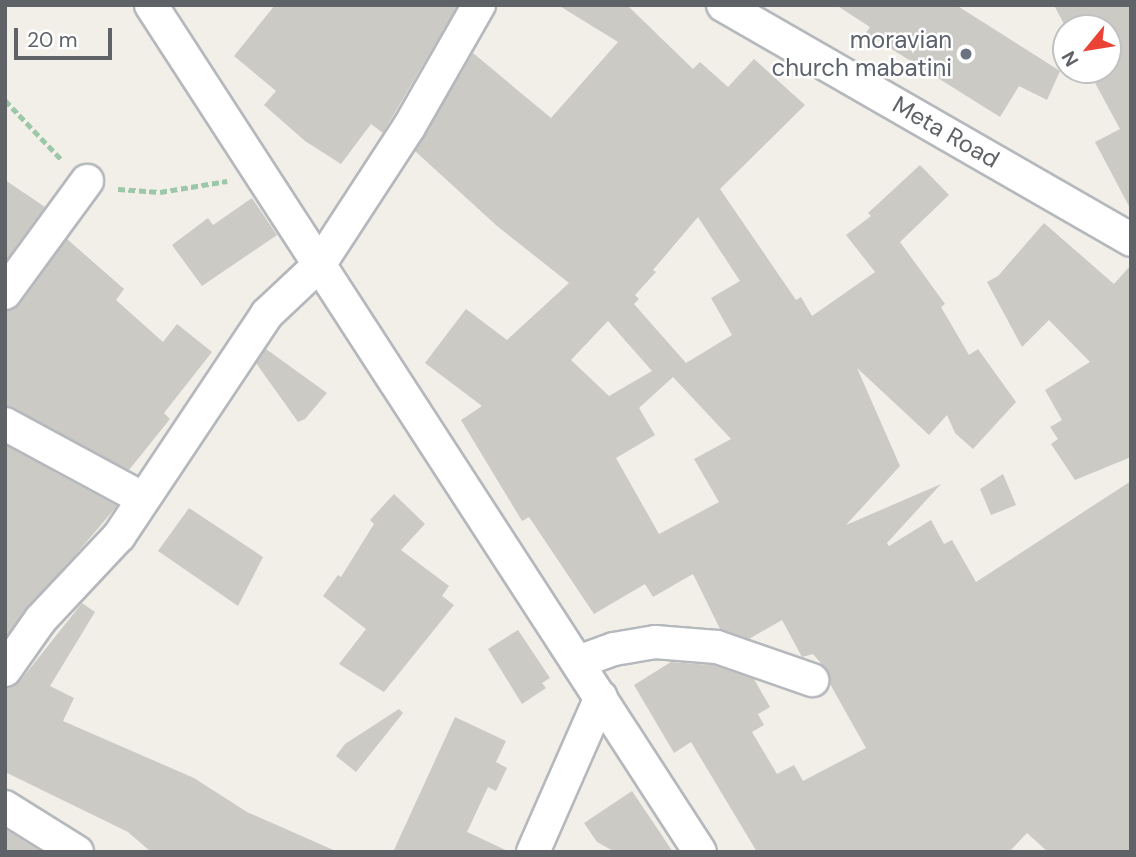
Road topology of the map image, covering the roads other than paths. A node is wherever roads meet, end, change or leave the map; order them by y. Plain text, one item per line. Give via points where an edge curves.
1 (151, 5) edge
2 (479, 5) edge
3 (723, 5) edge
4 (87, 181) road end
5 (1131, 240) edge
6 (319, 265) junction
7 (5, 293) edge
8 (5, 424) edge
9 (142, 498) junction
10 (578, 662) junction
11 (5, 670) edge
12 (812, 680) dead end
13 (601, 697) junction
14 (5, 807) edge
15 (77, 852) edge
16 (533, 852) edge
17 (701, 852) edge

1 - 6 street
2 - 6 street via 409,127
3 - 5 street, Meta Road
4 - 7 street
6 - 9 street via 267,314
6 - 10 street
8 - 9 street
9 - 11 street via 112,544 41,619
10 - 12 street via 614,649 655,642 717,646
10 - 13 street
13 - 16 street
13 - 17 street
14 - 15 street

